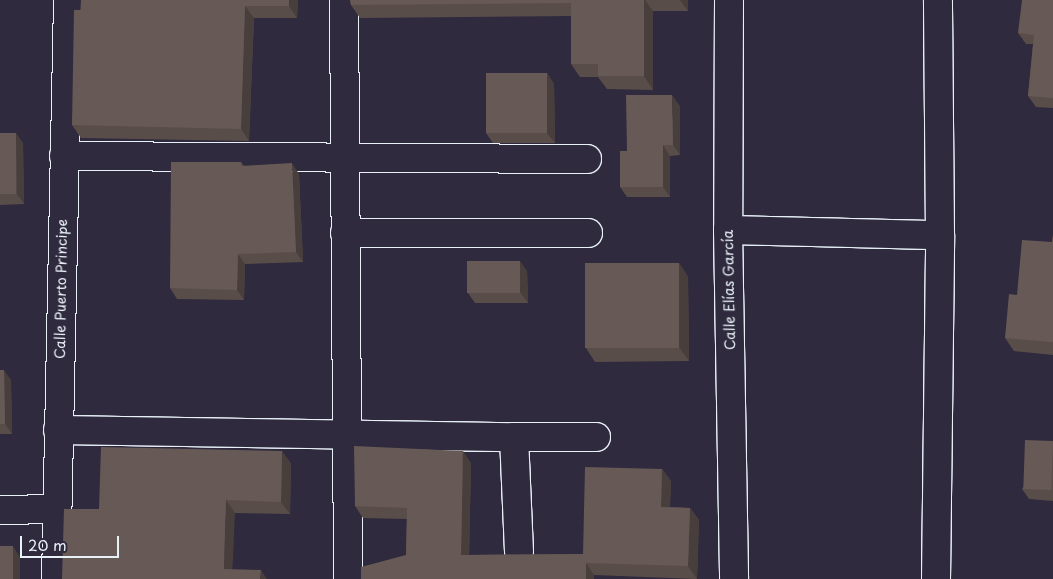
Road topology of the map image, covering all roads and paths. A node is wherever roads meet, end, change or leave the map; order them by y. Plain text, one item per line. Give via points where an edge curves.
1 (68, 0) edge
2 (344, 0) edge
3 (729, 0) edge
4 (938, 0) edge
5 (64, 156) junction
6 (345, 157) junction
7 (587, 159) dead end
8 (728, 230) junction
9 (345, 233) junction
10 (588, 233) dead end
11 (940, 235) junction
12 (58, 430) junction
13 (345, 433) junction
14 (514, 437) junction
15 (596, 437) dead end
16 (57, 509) junction
17 (0, 510) edge
18 (518, 552) dead end
19 (56, 579) edge
20 (348, 579) edge
21 (734, 579) edge
22 (936, 579) edge

1 - 5 street, Calle Puerto Principe
2 - 6 street
3 - 8 street, Calle Elías García
4 - 11 street
5 - 6 street
5 - 12 street, Calle Puerto Principe
6 - 7 street
6 - 9 street
8 - 11 street
8 - 21 street, Calle Elías García
9 - 10 street
9 - 13 street
11 - 22 street
12 - 13 street
12 - 16 street, Calle Puerto Principe
13 - 14 street
13 - 20 street
14 - 15 street
14 - 18 street
16 - 17 street
16 - 19 street, Calle Puerto Principe

